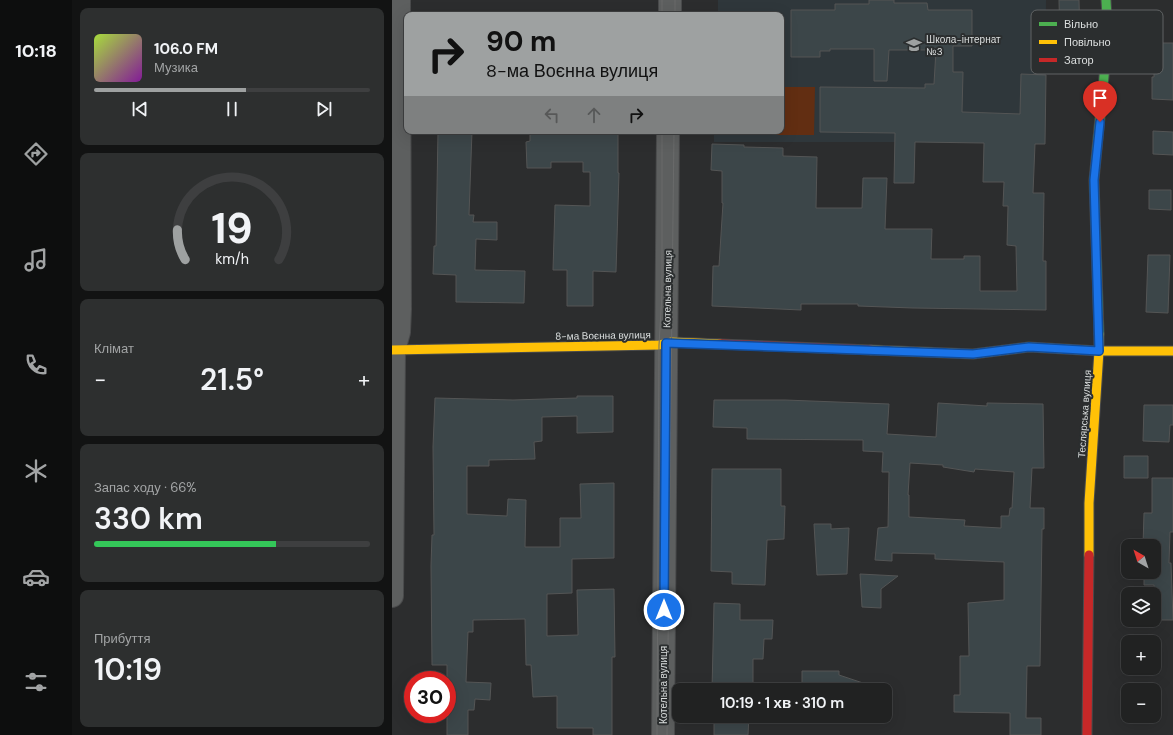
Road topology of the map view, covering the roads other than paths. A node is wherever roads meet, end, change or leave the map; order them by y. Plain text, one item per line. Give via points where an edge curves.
1 (399, 0) edge
2 (670, 0) edge
3 (1106, 0) edge
4 (1107, 10) edge
5 (670, 12) edge
6 (1104, 74) edge
7 (668, 134) edge
8 (666, 343) junction
9 (393, 350) edge
10 (1099, 351) junction
11 (1173, 352) edge
12 (392, 596) edge
13 (663, 735) edge
14 (1087, 735) edge

1 - 9 street via 399,332
2 - 5 street
3 - 4 street, Теслярська вулиця
6 - 10 street, Теслярська вулиця via 1094,180
7 - 8 street, Котельна вулиця
8 - 9 street, 8-ма Воєнна вулиця
8 - 10 street, 8-ма Воєнна вулиця via 973,354 1029,347
8 - 13 street, Котельна вулиця
9 - 12 street
10 - 11 street, 8-ма Воєнна вулиця
10 - 14 street, Теслярська вулиця via 1089,503

